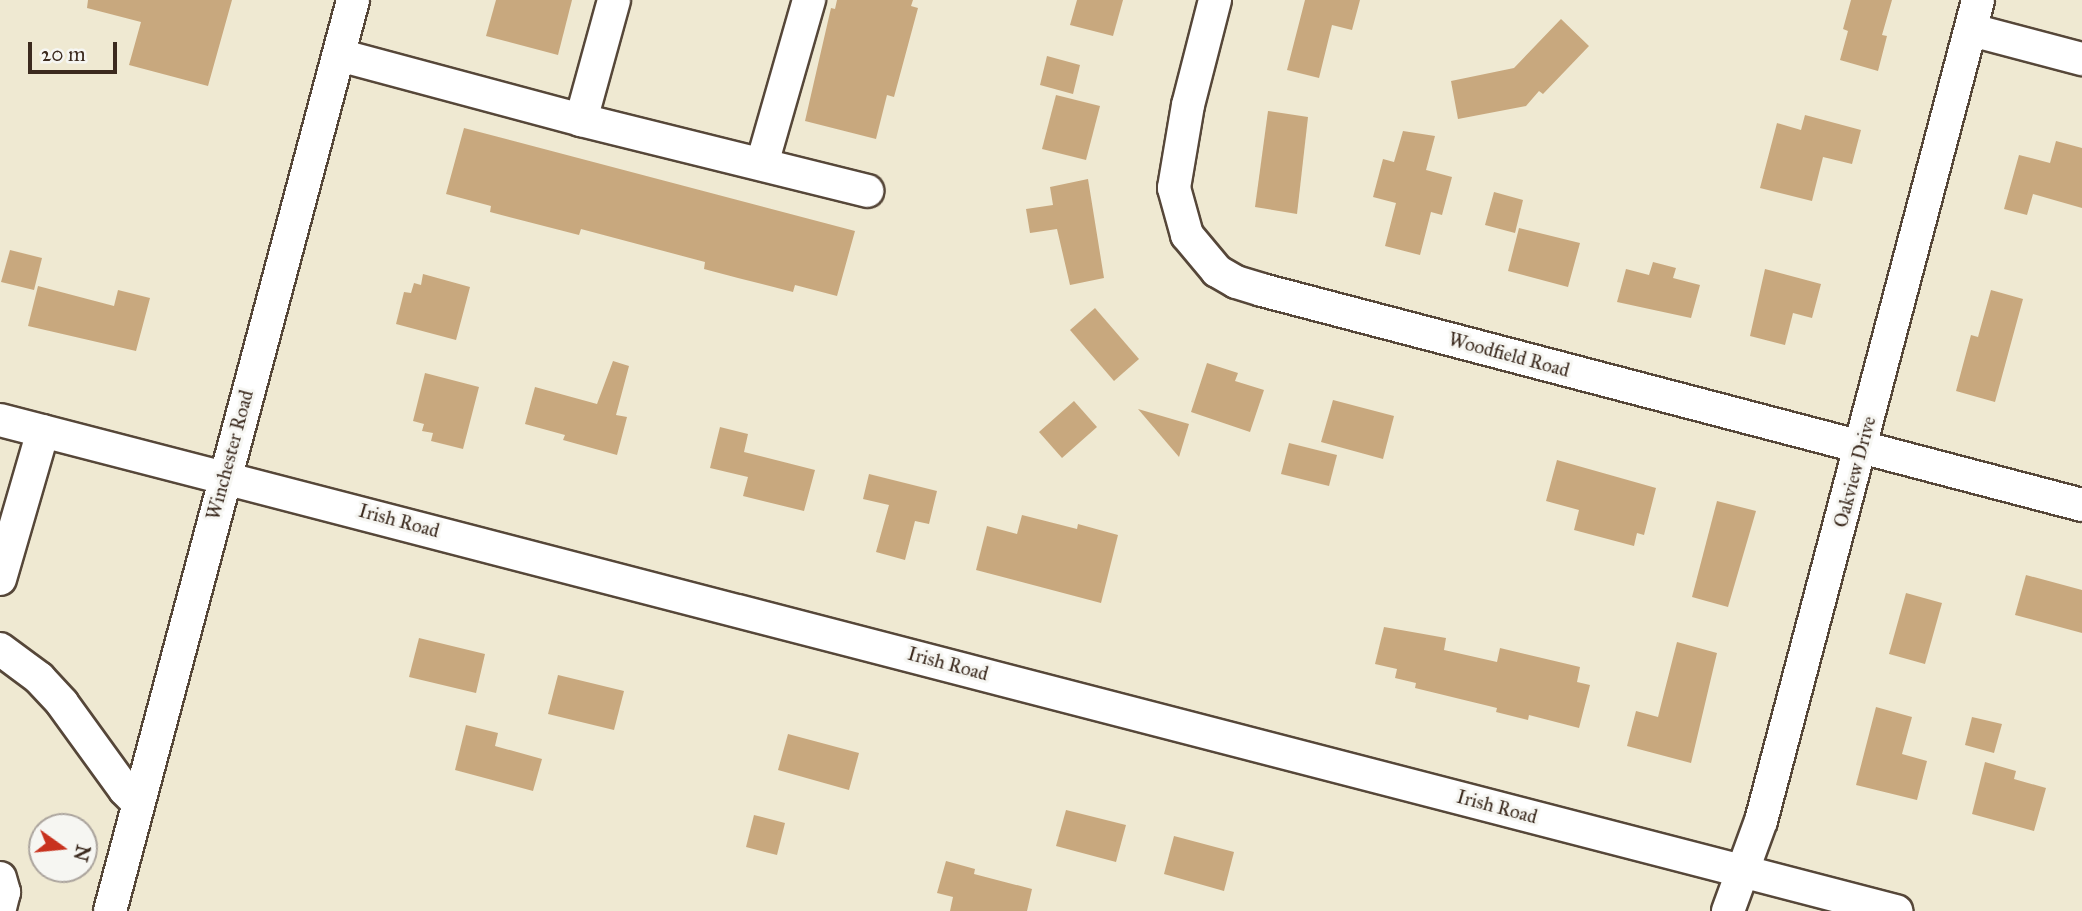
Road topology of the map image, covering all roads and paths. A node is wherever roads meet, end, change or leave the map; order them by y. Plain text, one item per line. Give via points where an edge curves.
1 (353, 0) edge
2 (614, 0) edge
3 (809, 0) edge
4 (1215, 0) edge
5 (1975, 15) edge
6 (339, 55) junction
7 (2082, 59) edge
8 (581, 120) junction
9 (762, 164) junction
10 (867, 191) dead end
11 (0, 420) edge
12 (43, 430) junction
13 (1862, 448) junction
14 (224, 477) junction
15 (2082, 505) edge
16 (0, 579) edge
17 (0, 649) edge
18 (138, 803) junction
19 (1744, 872) junction
20 (0, 878) edge
21 (0, 908) edge
22 (110, 911) edge
23 (1728, 911) edge
24 (1896, 911) edge

1 - 6 street, Winchester Road
2 - 8 street
3 - 9 street
4 - 13 street, Woodfield Road via 1188,105 1174,188 1187,234 1217,271 1262,290
5 - 7 street
5 - 13 street, Oakview Drive
6 - 8 street
6 - 14 street, Winchester Road
8 - 9 street
9 - 10 street
11 - 12 street, Irish Road
12 - 14 street, Irish Road
12 - 16 street
13 - 15 street, Woodfield Road
13 - 19 street, Oakview Drive
14 - 18 street, Winchester Road
14 - 19 street, Irish Road
17 - 18 street via 40,678
18 - 22 street, Winchester Road
19 - 23 street, Oakview Drive
19 - 24 street, Irish Road
20 - 21 street via 4,892

